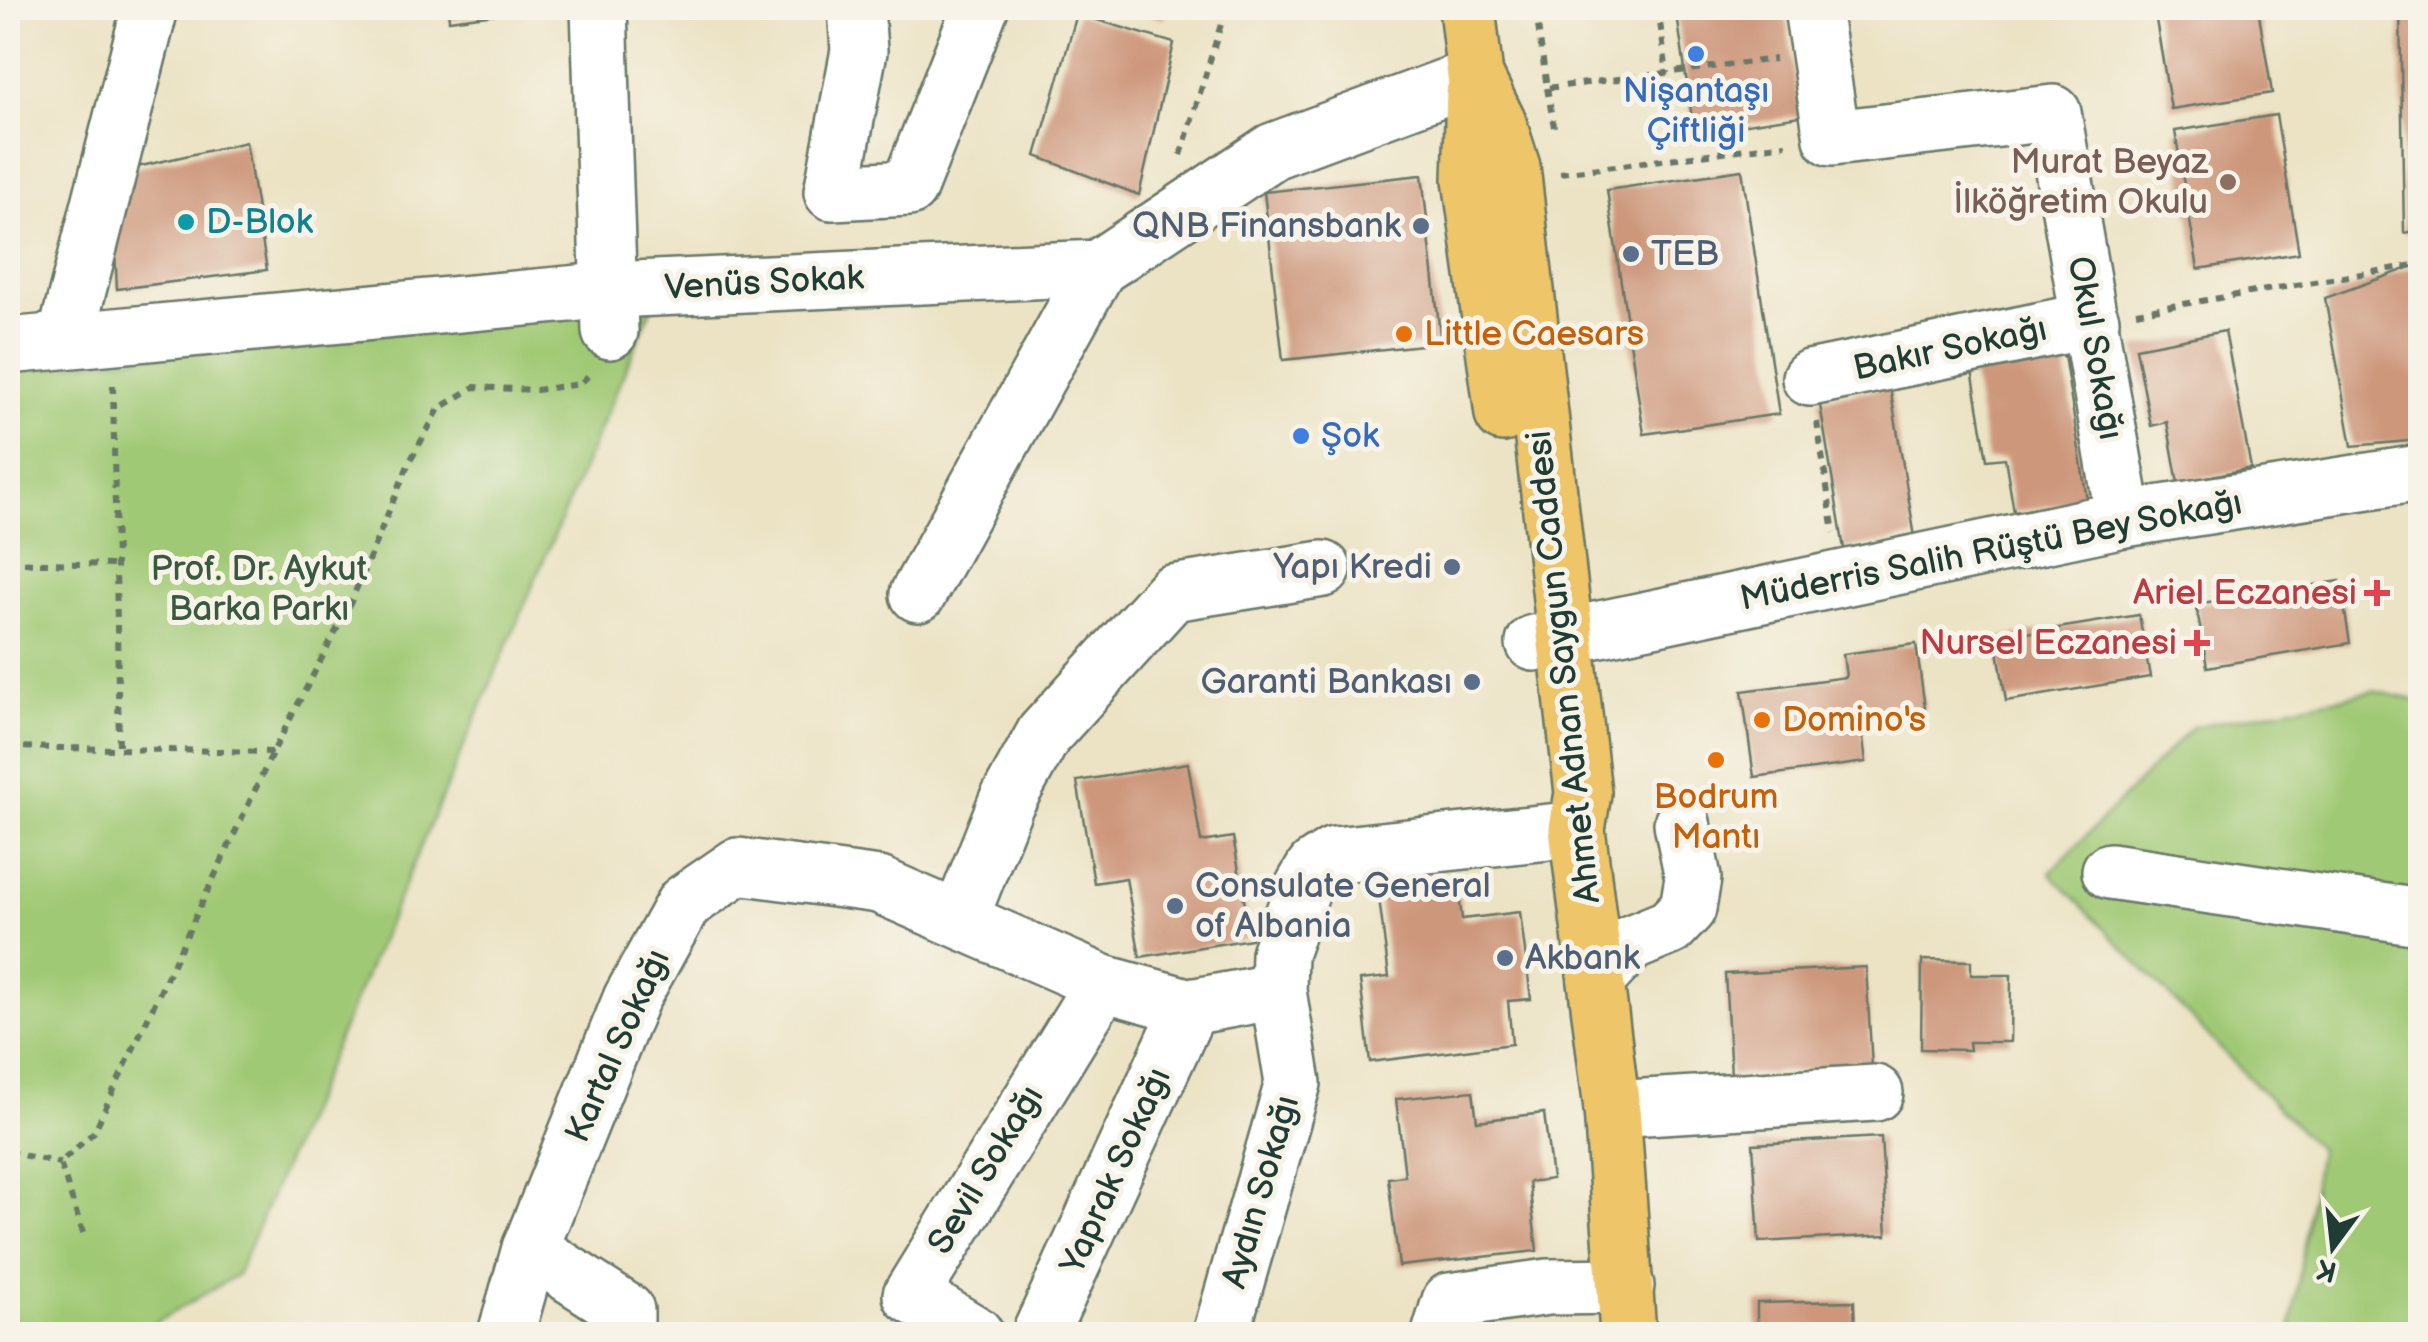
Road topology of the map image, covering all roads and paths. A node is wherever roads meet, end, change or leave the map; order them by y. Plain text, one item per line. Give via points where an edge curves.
1 (150, 8) edge
2 (599, 8) edge
3 (856, 8) edge
4 (980, 8) edge
5 (1226, 8) edge
6 (1467, 8) edge
7 (1569, 8) edge
8 (1658, 8) edge
9 (1812, 8) edge
10 (1784, 58) dead end
11 (1667, 73) junction
12 (1475, 76) junction
13 (1832, 138) junction
14 (1514, 179) junction
15 (1159, 228) junction
16 (2420, 264) edge
17 (1098, 268) junction
18 (611, 310) junction
19 (2091, 320) junction
20 (89, 336) junction
21 (8, 346) edge
22 (1810, 378) joint
23 (2420, 473) edge
24 (2124, 519) junction
25 (8, 562) edge
26 (116, 565) junction
27 (1323, 569) dead end
28 (1842, 579) junction
29 (918, 594) dead end
30 (1549, 640) junction
31 (8, 747) edge
32 (119, 749) junction
33 (273, 752) junction
34 (1682, 823) dead end
35 (1578, 841) junction
36 (2110, 871) dead end
37 (2420, 917) edge
38 (960, 918) junction
39 (1596, 980) junction
40 (1103, 984) junction
41 (1278, 991) junction
42 (1190, 1007) junction
43 (1874, 1093) dead end
44 (1612, 1109) junction
45 (8, 1152) edge
46 (60, 1163) junction
47 (83, 1233) dead end
48 (530, 1250) junction
49 (1627, 1310) edge
50 (506, 1334) edge
51 (626, 1334) edge
52 (975, 1334) edge
53 (1040, 1334) edge
54 (1222, 1334) edge
55 (1440, 1334) edge

1 - 20 street
2 - 18 street
3 - 4 street via 859,51 832,192 909,188
5 - 15 path
6 - 12 main road, Ahmet Adnan Saygun Caddesi
7 - 11 path via 1536,12 1546,88
8 - 11 path
9 - 13 street
10 - 11 path
12 - 14 main road, Ahmet Adnan Saygun Caddesi
12 - 15 street via 1273,151
12 - 30 main road via 1470,179
13 - 14 path
13 - 19 street, Okul Sokağı via 2053,113
14 - 30 main road, Ahmet Adnan Saygun Caddesi
15 - 17 street
16 - 19 path
17 - 18 street, Venüs Sokak
17 - 29 street
18 - 20 street, Venüs Sokak
18 - 33 path via 594,370 580,384 474,387 440,409
19 - 22 street, Bakır Sokağı
19 - 24 street, Okul Sokağı
20 - 21 street, Venüs Sokak
20 - 26 path
22 - 28 path
23 - 24 street, Müderris Salih Rüştü Bey Sokağı
24 - 28 street, Müderris Salih Rüştü Bey Sokağı
25 - 26 path
26 - 32 path
27 - 38 street via 1172,593 1044,734 1006,802
28 - 30 street, Müderris Salih Rüştü Bey Sokağı
30 - 35 main road, Ahmet Adnan Saygun Caddesi via 1583,793
31 - 32 path
32 - 33 path
33 - 46 path via 94,1132
34 - 39 street via 1693,878 1688,908 1670,927 1631,942
35 - 39 main road, Ahmet Adnan Saygun Caddesi
35 - 41 street, Aydın Sokağı via 1334,855 1302,887 1279,954
36 - 37 street
38 - 40 street, Kartal Sokağı
38 - 48 street, Kartal Sokağı via 879,886 738,866 684,903 631,999
39 - 44 main road, Ahmet Adnan Saygun Caddesi
40 - 42 street, Kartal Sokağı
40 - 52 street, Sevil Sokağı via 912,1295
41 - 42 street, Kartal Sokağı
41 - 54 street, Aydın Sokağı via 1293,1083
42 - 53 street, Yaprak Sokağı
43 - 44 street
44 - 49 main road, Ahmet Adnan Saygun Caddesi
45 - 46 path
46 - 47 path
48 - 50 street, Kartal Sokağı
48 - 51 street via 626,1311
49 - 55 street via 1548,1287 1450,1300

